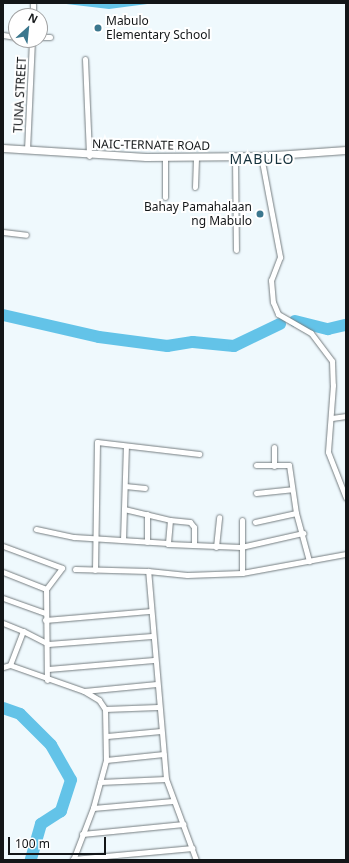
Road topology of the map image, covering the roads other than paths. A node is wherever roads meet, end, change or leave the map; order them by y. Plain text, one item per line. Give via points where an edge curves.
1 (33, 4) dead end
2 (33, 8) edge
3 (32, 48) edge
4 (85, 59) dead end
5 (3, 148) edge
6 (27, 150) junction
7 (346, 150) edge
8 (89, 156) junction
9 (261, 156) junction
10 (165, 157) junction
11 (196, 157) junction
12 (235, 157) junction
13 (195, 187) dead end
14 (165, 197) dead end
15 (3, 232) edge
16 (26, 235) dead end
17 (236, 250) dead end
18 (346, 416) edge
19 (332, 418) junction
20 (126, 446) junction
21 (274, 447) dead end
22 (199, 454) dead end
23 (256, 465) dead end
24 (274, 466) junction
25 (125, 486) junction
26 (145, 488) dead end
27 (292, 489) junction
28 (256, 493) dead end
29 (346, 498) edge
30 (124, 509) junction
31 (296, 513) junction
32 (147, 514) junction
33 (219, 517) dead end
34 (170, 520) junction
35 (242, 520) dead end
36 (255, 522) dead end
37 (36, 529) dead end
38 (303, 533) junction
39 (97, 539) junction
40 (122, 540) junction
41 (147, 542) junction
42 (168, 544) junction
43 (194, 545) junction
44 (3, 546) edge
45 (216, 547) junction
46 (241, 548) junction
47 (346, 554) edge
48 (309, 562) junction
49 (75, 569) dead end
50 (95, 570) junction
51 (148, 571) junction
52 (3, 572) edge
53 (242, 572) junction
54 (46, 589) junction
55 (3, 598) edge
56 (150, 611) junction
57 (45, 613) junction
58 (45, 620) junction
59 (3, 624) edge
60 (23, 631) junction
61 (152, 636) junction
62 (48, 644) junction
63 (154, 660) junction
64 (10, 665) junction
65 (3, 667) edge
66 (48, 669) junction
67 (47, 680) junction
68 (156, 684) junction
69 (84, 691) junction
70 (158, 707) junction
71 (105, 709) junction
72 (161, 731) junction
73 (107, 736) junction
74 (164, 754) junction
75 (106, 760) junction
76 (166, 779) junction
77 (100, 782) junction
78 (174, 801) junction
79 (93, 808) junction
80 (184, 824) junction
81 (82, 834) junction
82 (192, 848) junction
83 (73, 859) edge
84 (196, 860) edge

1 - 2 street
3 - 6 street, TUNA STREET
4 - 8 street
5 - 6 main road, NAIC-TERNATE ROAD
6 - 8 main road, NAIC-TERNATE ROAD
7 - 9 main road, NAIC-TERNATE ROAD
8 - 10 main road, NAIC-TERNATE ROAD
9 - 12 main road, NAIC-TERNATE ROAD
9 - 19 street via 279,251 271,280 273,302 278,314 311,333 330,357 333,375
10 - 11 main road, NAIC-TERNATE ROAD
10 - 14 street
11 - 12 main road, NAIC-TERNATE ROAD
11 - 13 street
12 - 17 street
15 - 16 street
18 - 19 street
19 - 29 street via 328,452
20 - 22 street
20 - 25 street
20 - 39 street via 98,442
21 - 24 street
23 - 24 street
24 - 27 street via 289,465
25 - 26 street
25 - 30 street
27 - 28 street
27 - 31 street
30 - 32 street
30 - 40 street
31 - 36 street
31 - 38 street
32 - 34 street
32 - 41 street
33 - 45 street
34 - 42 street
34 - 43 street via 190,522 194,527
35 - 46 street
37 - 39 street
38 - 46 street
38 - 48 street
39 - 40 street
39 - 50 street
40 - 41 street
41 - 42 street
42 - 43 street
43 - 45 street
44 - 54 street via 62,568
45 - 46 street
46 - 53 street
47 - 48 street
48 - 53 street
49 - 50 street
50 - 51 street
51 - 53 street via 187,574
51 - 56 street
52 - 54 street
54 - 57 street
55 - 57 street
56 - 58 street
56 - 61 street
57 - 58 street
58 - 62 street
59 - 60 street
60 - 62 street
60 - 64 street
61 - 62 street
61 - 63 street
62 - 66 street
63 - 66 street
63 - 68 street
64 - 65 street
64 - 67 street
66 - 67 street
67 - 69 street
68 - 69 street
68 - 70 street
69 - 71 street via 99,700
70 - 71 street
70 - 72 street
71 - 73 street
72 - 73 street
72 - 74 street
73 - 75 street
74 - 75 street
74 - 76 street
75 - 77 street
76 - 77 street
76 - 78 street
77 - 79 street
78 - 79 street
78 - 80 street
79 - 81 street
80 - 81 street
80 - 82 street
81 - 83 street
82 - 83 street
82 - 84 street

